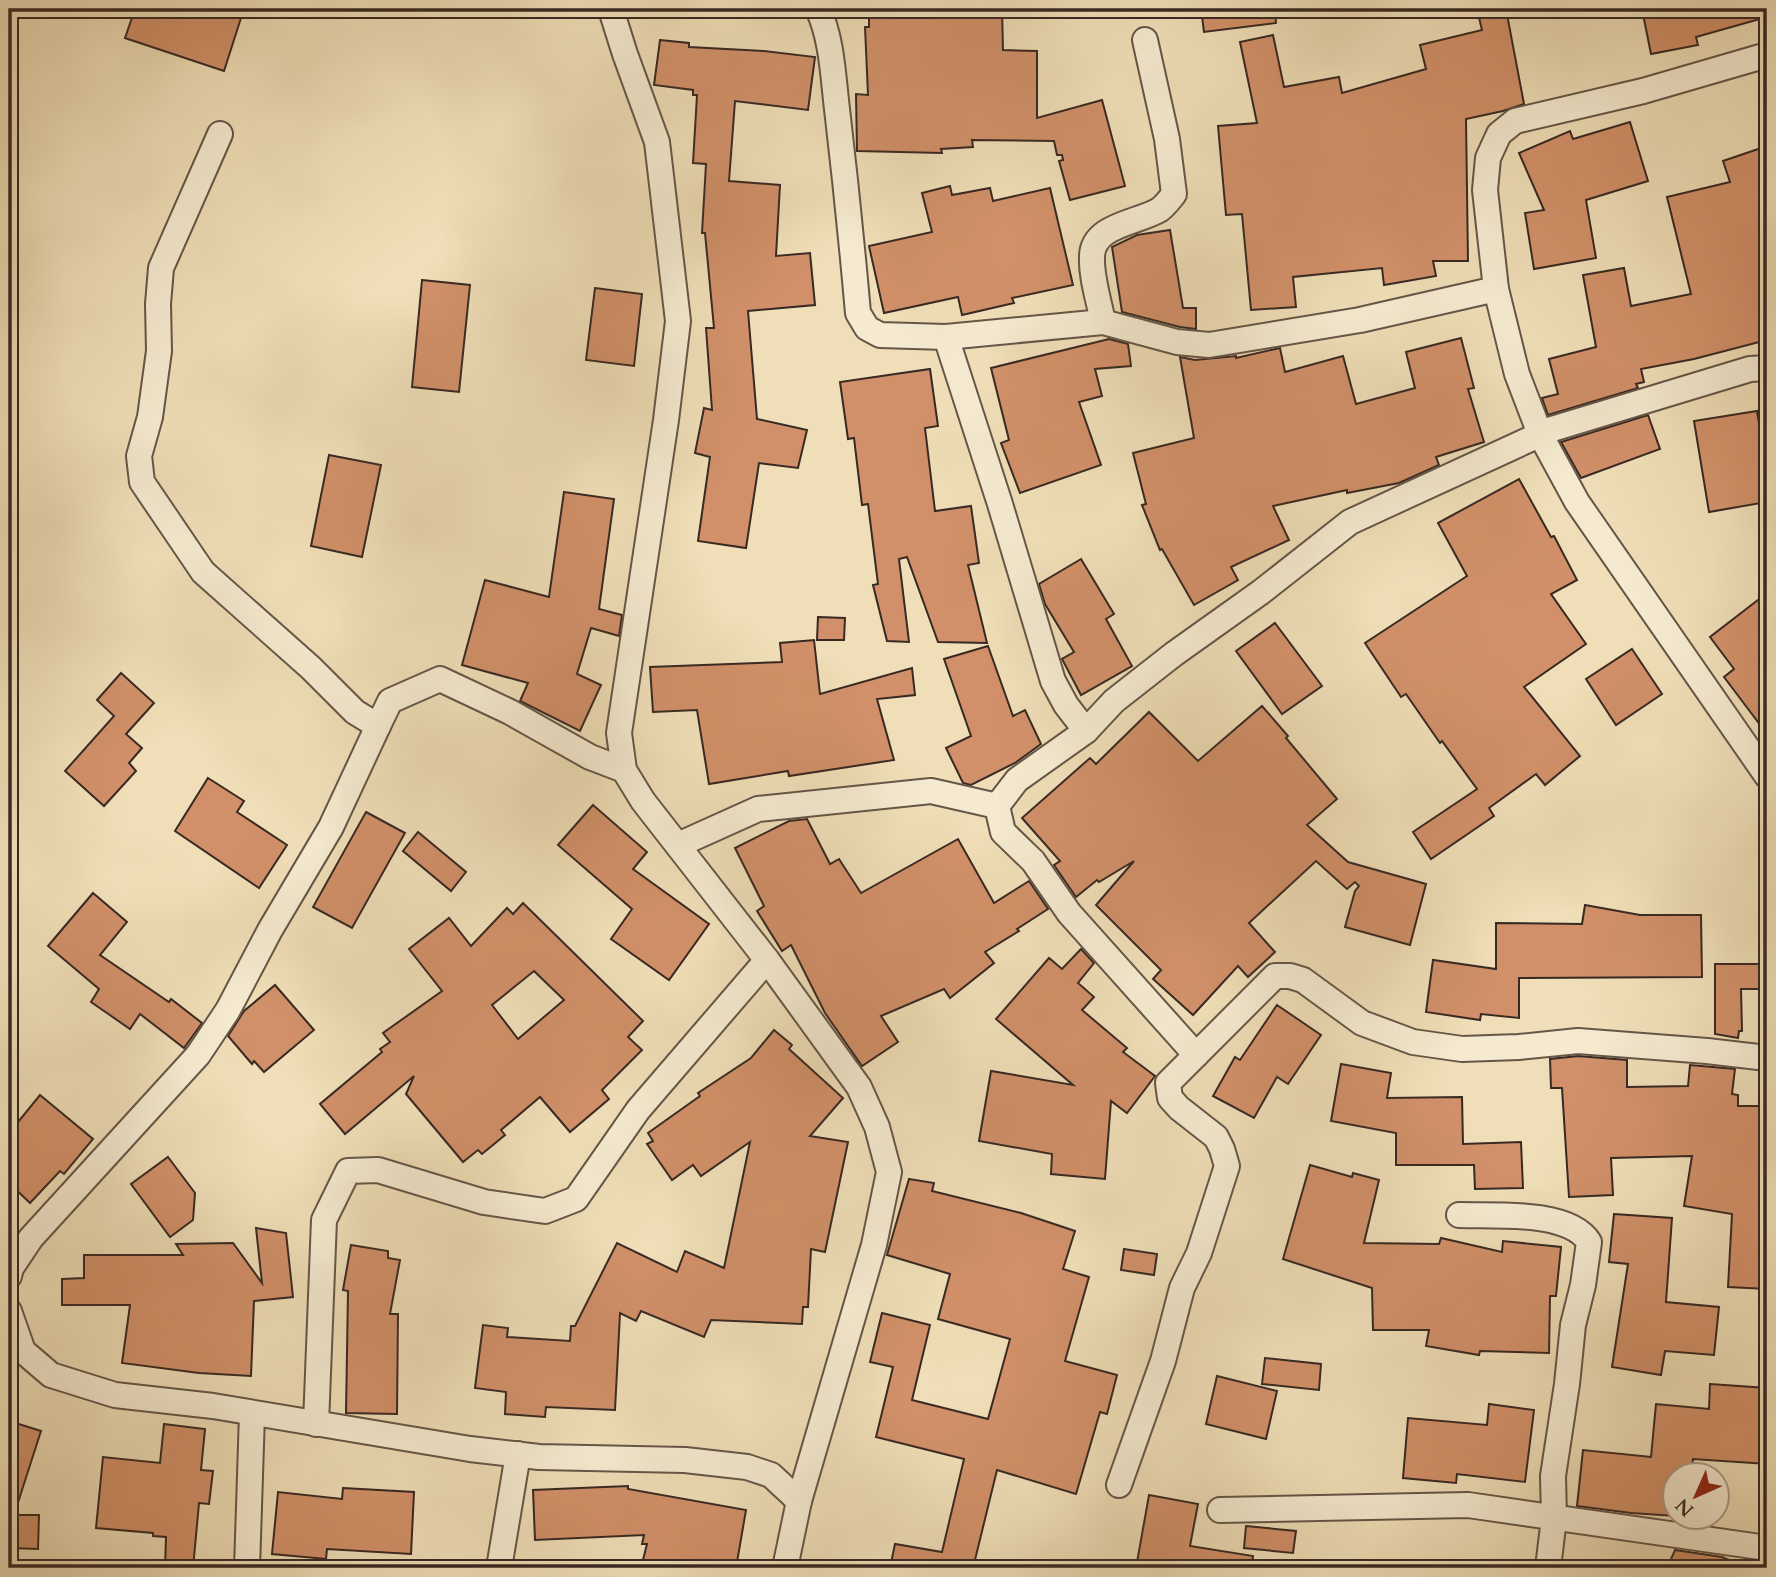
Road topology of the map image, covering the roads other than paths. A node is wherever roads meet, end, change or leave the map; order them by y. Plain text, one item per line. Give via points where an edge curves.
1 (615, 9) edge
2 (818, 9) edge
3 (1145, 40) dead end
4 (1767, 55) edge
5 (220, 134) dead end
6 (1496, 289) junction
7 (1103, 322) junction
8 (946, 337) junction
9 (1767, 369) edge
10 (1541, 434) junction
11 (378, 726) junction
12 (1086, 731) junction
13 (624, 770) junction
14 (1767, 776) edge
15 (997, 806) junction
16 (678, 845) junction
17 (767, 960) junction
18 (1196, 1055) junction
19 (1767, 1059) edge
20 (1459, 1215) dead end
21 (9, 1276) edge
22 (9, 1311) edge
23 (252, 1414) junction
24 (316, 1424) junction
25 (518, 1454) junction
26 (1119, 1485) dead end
27 (799, 1501) junction
28 (1220, 1510) dead end
29 (1554, 1518) junction
30 (1767, 1548) edge
31 (247, 1568) edge
32 (499, 1568) edge
33 (785, 1568) edge
34 (1548, 1568) edge

1 - 13 street via 625,54 657,142 678,321 619,733
2 - 8 street via 831,58 858,313 867,328 880,335
3 - 7 street via 1174,194 1157,211 1101,234 1093,243 1091,258
4 - 6 street via 1516,121 1499,134 1489,158 1485,190
5 - 11 street via 161,268 159,351 150,417 139,456 142,482 203,572 355,712
6 - 7 street via 1360,320 1209,345 1177,342
6 - 10 street via 1517,373
7 - 8 street
8 - 12 street via 1053,681
9 - 10 street via 1750,369
10 - 12 street via 1350,522 1134,685
10 - 14 street via 1577,502
11 - 13 street via 390,701 440,679
11 - 21 street via 331,827 198,1055 31,1237
12 - 15 street via 1017,780
13 - 16 street
15 - 16 street via 931,791 758,809
15 - 18 street via 1003,832 1033,861 1069,913
16 - 17 street
17 - 24 street via 638,1110 576,1199 545,1211 484,1202 378,1171 348,1171 324,1220
17 - 27 street via 859,1087 890,1172 874,1245
18 - 19 street via 1275,976 1290,976 1303,980 1362,1023 1413,1042 1462,1049 1578,1041
18 - 26 street via 1168,1083 1168,1091 1179,1108 1216,1137 1227,1166 1199,1253 1182,1288 1163,1361
20 - 29 street via 1553,1219 1575,1227 1589,1242 1553,1476
22 - 23 street via 23,1351 51,1375 115,1395
23 - 24 street
23 - 31 street
24 - 25 street
25 - 27 street via 747,1467 771,1475
25 - 32 street
27 - 33 street
28 - 29 street via 1468,1505
29 - 30 street
29 - 34 street

